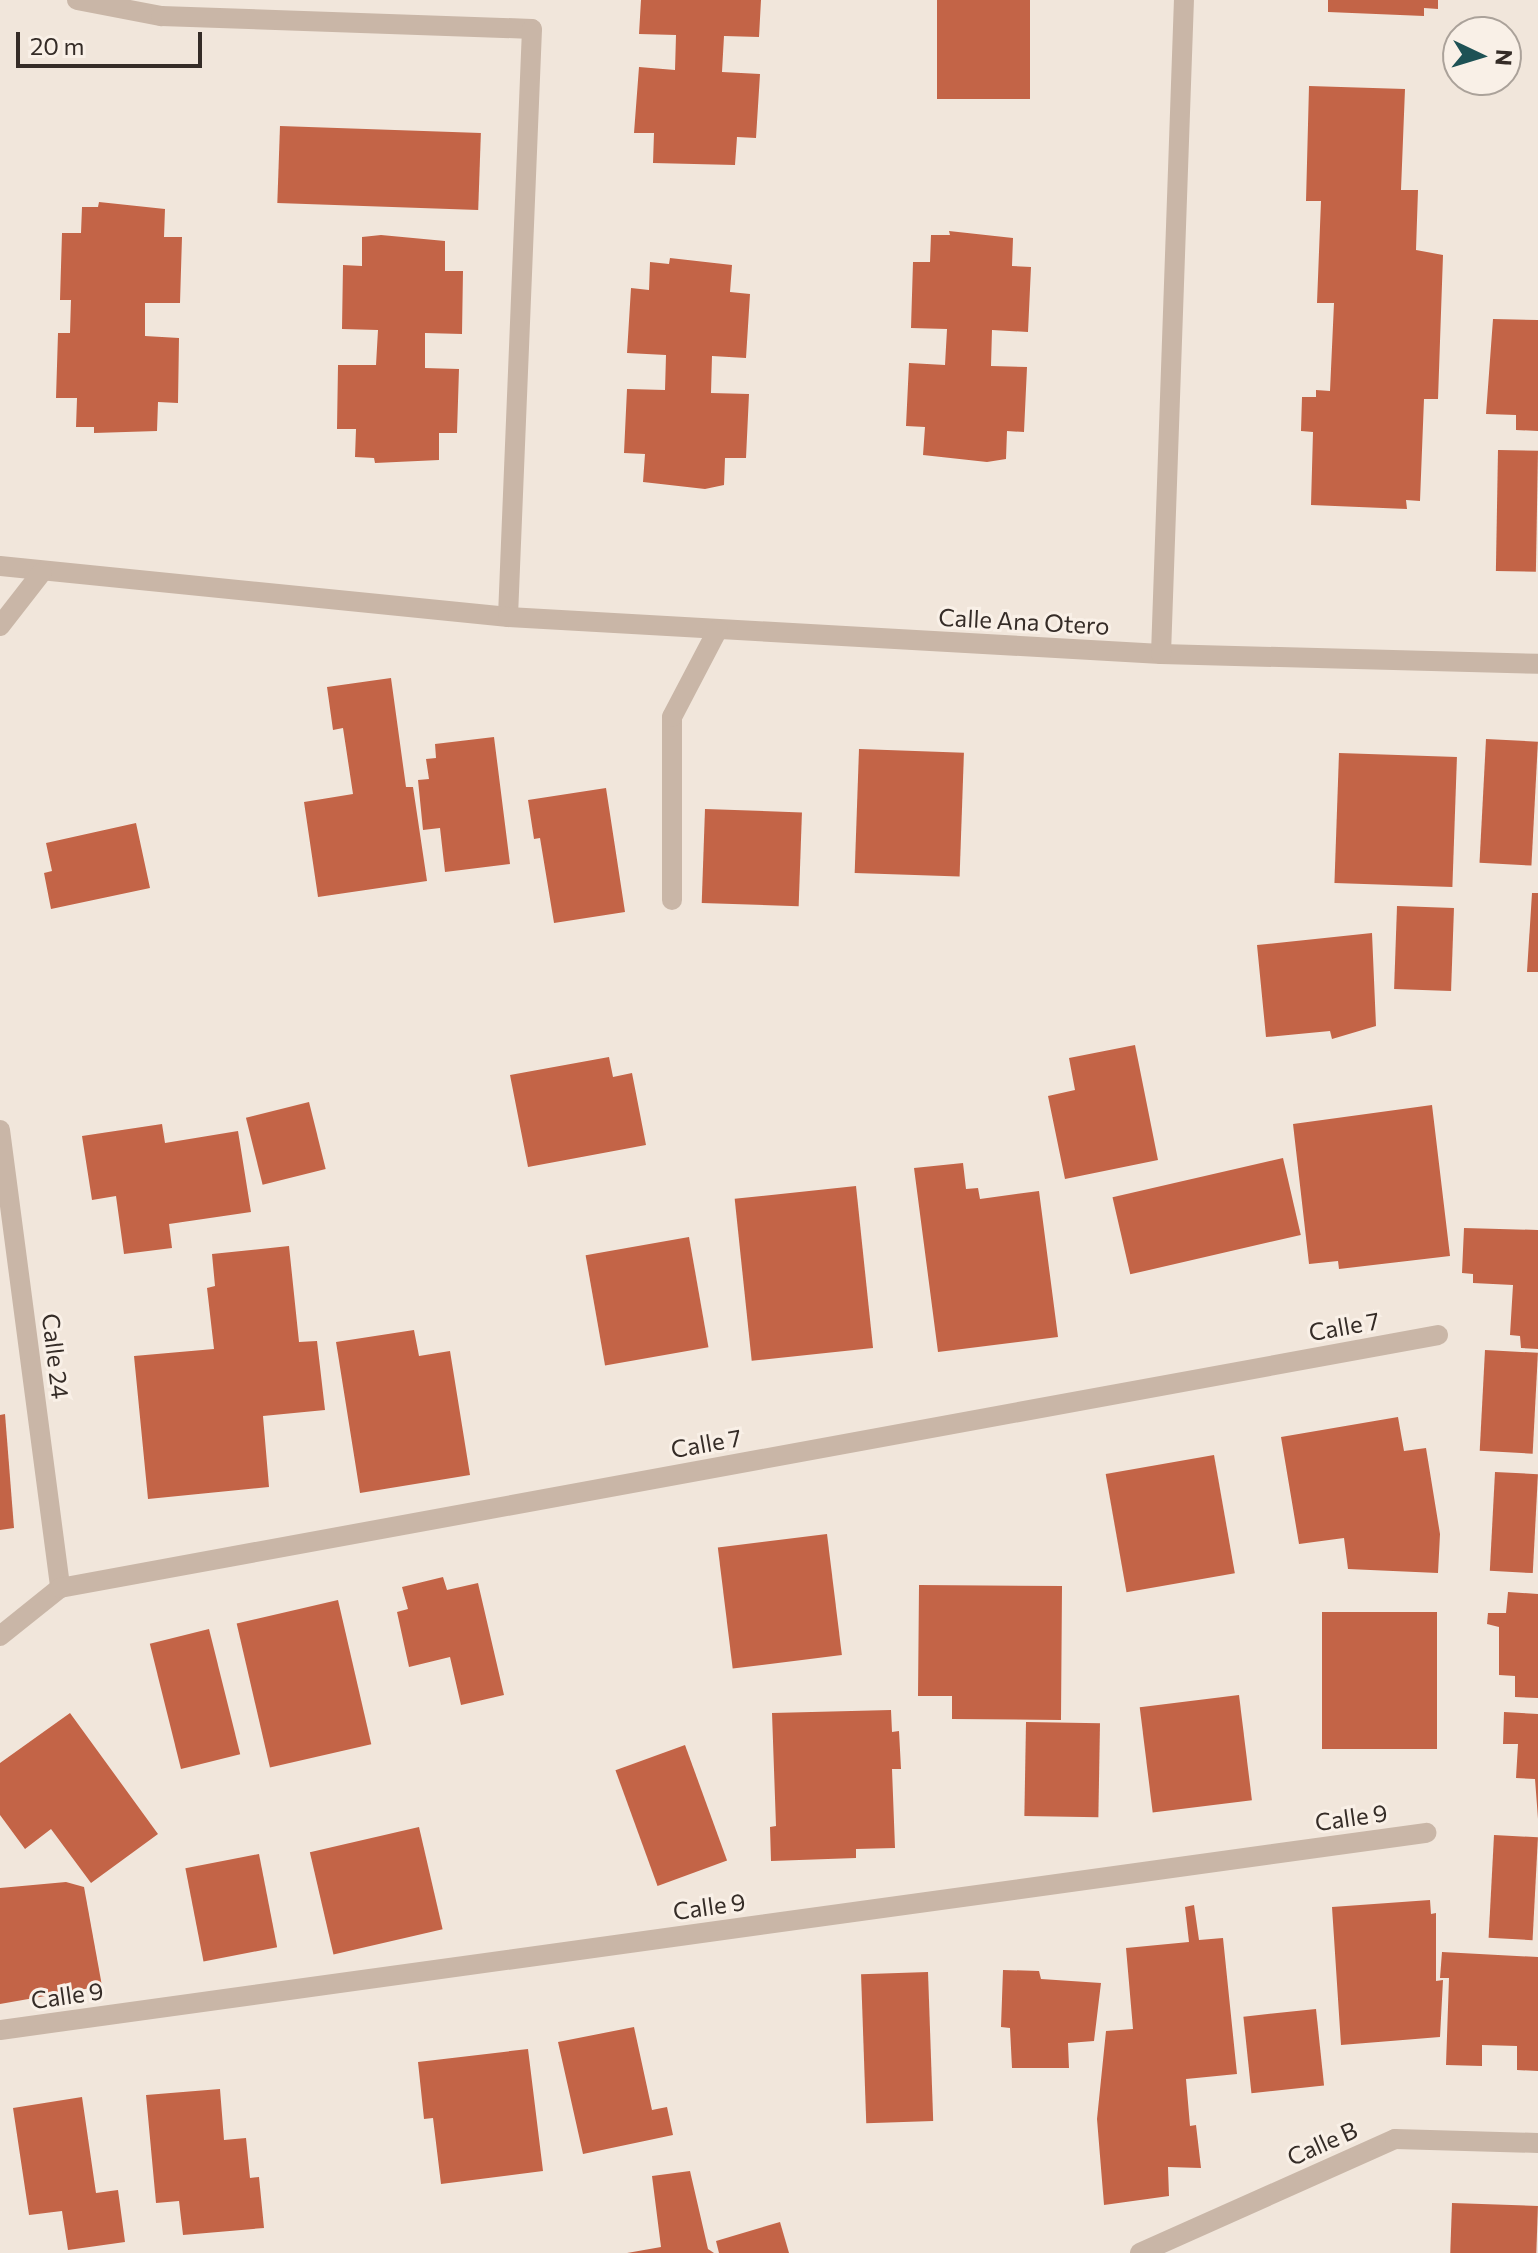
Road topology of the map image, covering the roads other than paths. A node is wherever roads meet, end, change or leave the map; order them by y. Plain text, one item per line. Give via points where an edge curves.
1 (77, 0) edge
2 (1184, 0) edge
3 (0, 566) edge
4 (42, 572) junction
5 (508, 617) junction
6 (0, 626) edge
7 (718, 629) junction
8 (1161, 654) junction
9 (1538, 664) edge
10 (672, 900) dead end
11 (0, 1130) edge
12 (1438, 1335) dead end
13 (60, 1588) junction
14 (0, 1636) edge
15 (1426, 1833) dead end
16 (0, 2030) edge
17 (1538, 2143) edge
18 (1140, 2253) edge

1 - 5 street via 161,16 532,29
2 - 8 street
3 - 4 street, Calle Ana Otero
4 - 5 street, Calle Ana Otero
4 - 6 street
5 - 7 street, Calle Ana Otero
7 - 8 street, Calle Ana Otero
7 - 10 street via 672,717
8 - 9 street, Calle Ana Otero
11 - 13 street, Calle 24
12 - 13 street, Calle 7
13 - 14 street, Calle 7
15 - 16 street, Calle 9
17 - 18 street, Calle B via 1395,2139

